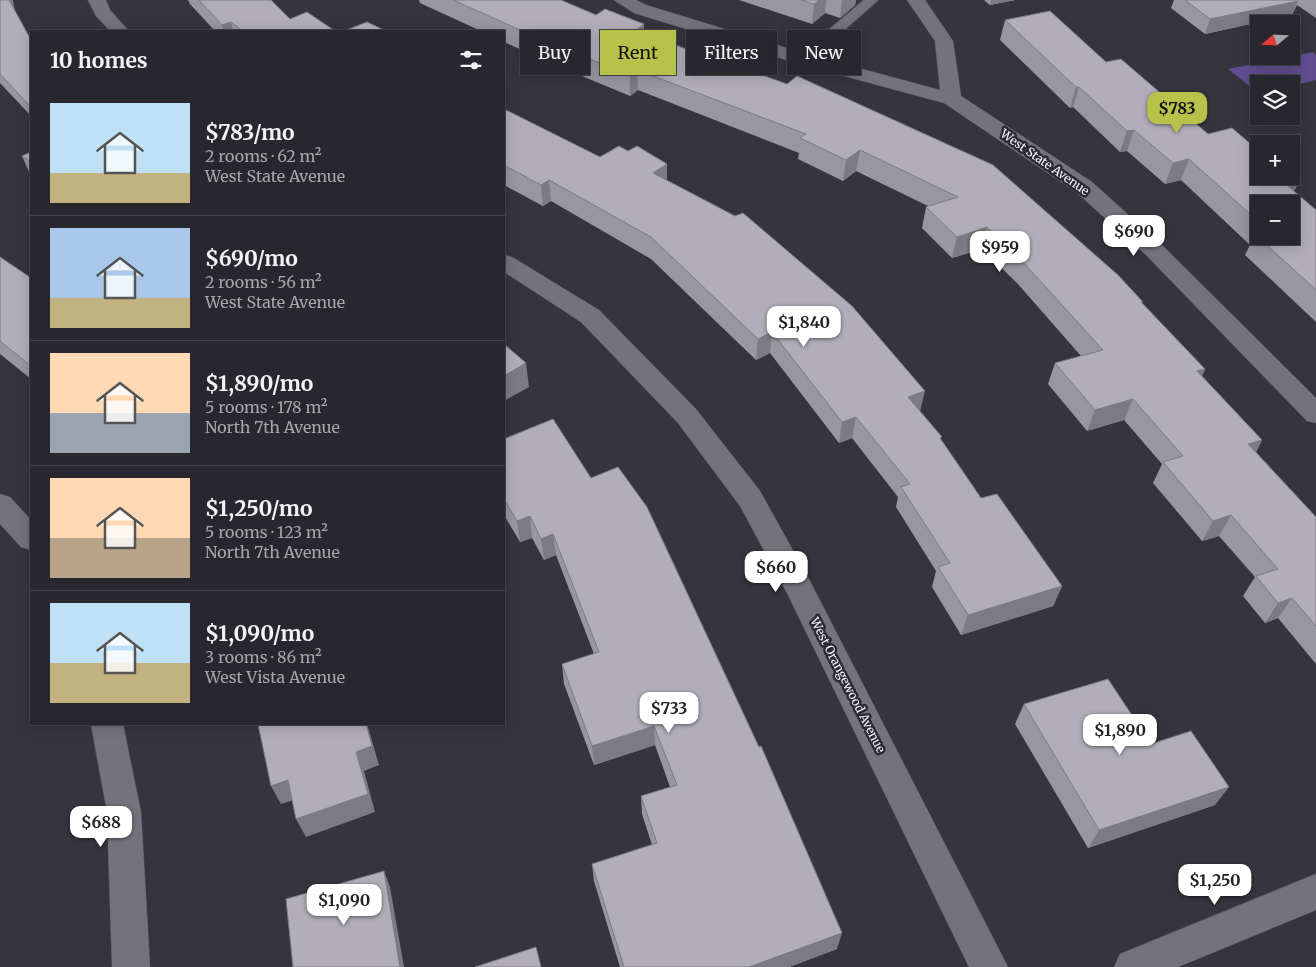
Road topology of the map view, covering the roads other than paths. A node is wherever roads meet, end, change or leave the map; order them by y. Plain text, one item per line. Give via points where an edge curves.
1 (96, 0) edge
2 (623, 0) edge
3 (872, 0) edge
4 (916, 0) edge
5 (119, 30) edge
6 (836, 30) edge
7 (787, 53) edge
8 (861, 74) edge
9 (951, 99) junction
10 (505, 263) edge
11 (1316, 414) edge
12 (0, 505) edge
13 (30, 538) edge
14 (106, 725) edge
15 (1316, 892) edge
16 (131, 967) edge
17 (989, 967) edge
18 (1134, 967) edge

1 - 5 street via 102,12
2 - 7 street, West State Avenue via 640,9
3 - 6 lane
4 - 9 street via 944,41
8 - 9 street, West State Avenue
9 - 11 street, West State Avenue via 1084,188 1154,250
10 - 17 street, West Orangewood Avenue via 590,316 688,416 750,499 800,590
12 - 13 street
14 - 16 street via 124,812
15 - 18 street

